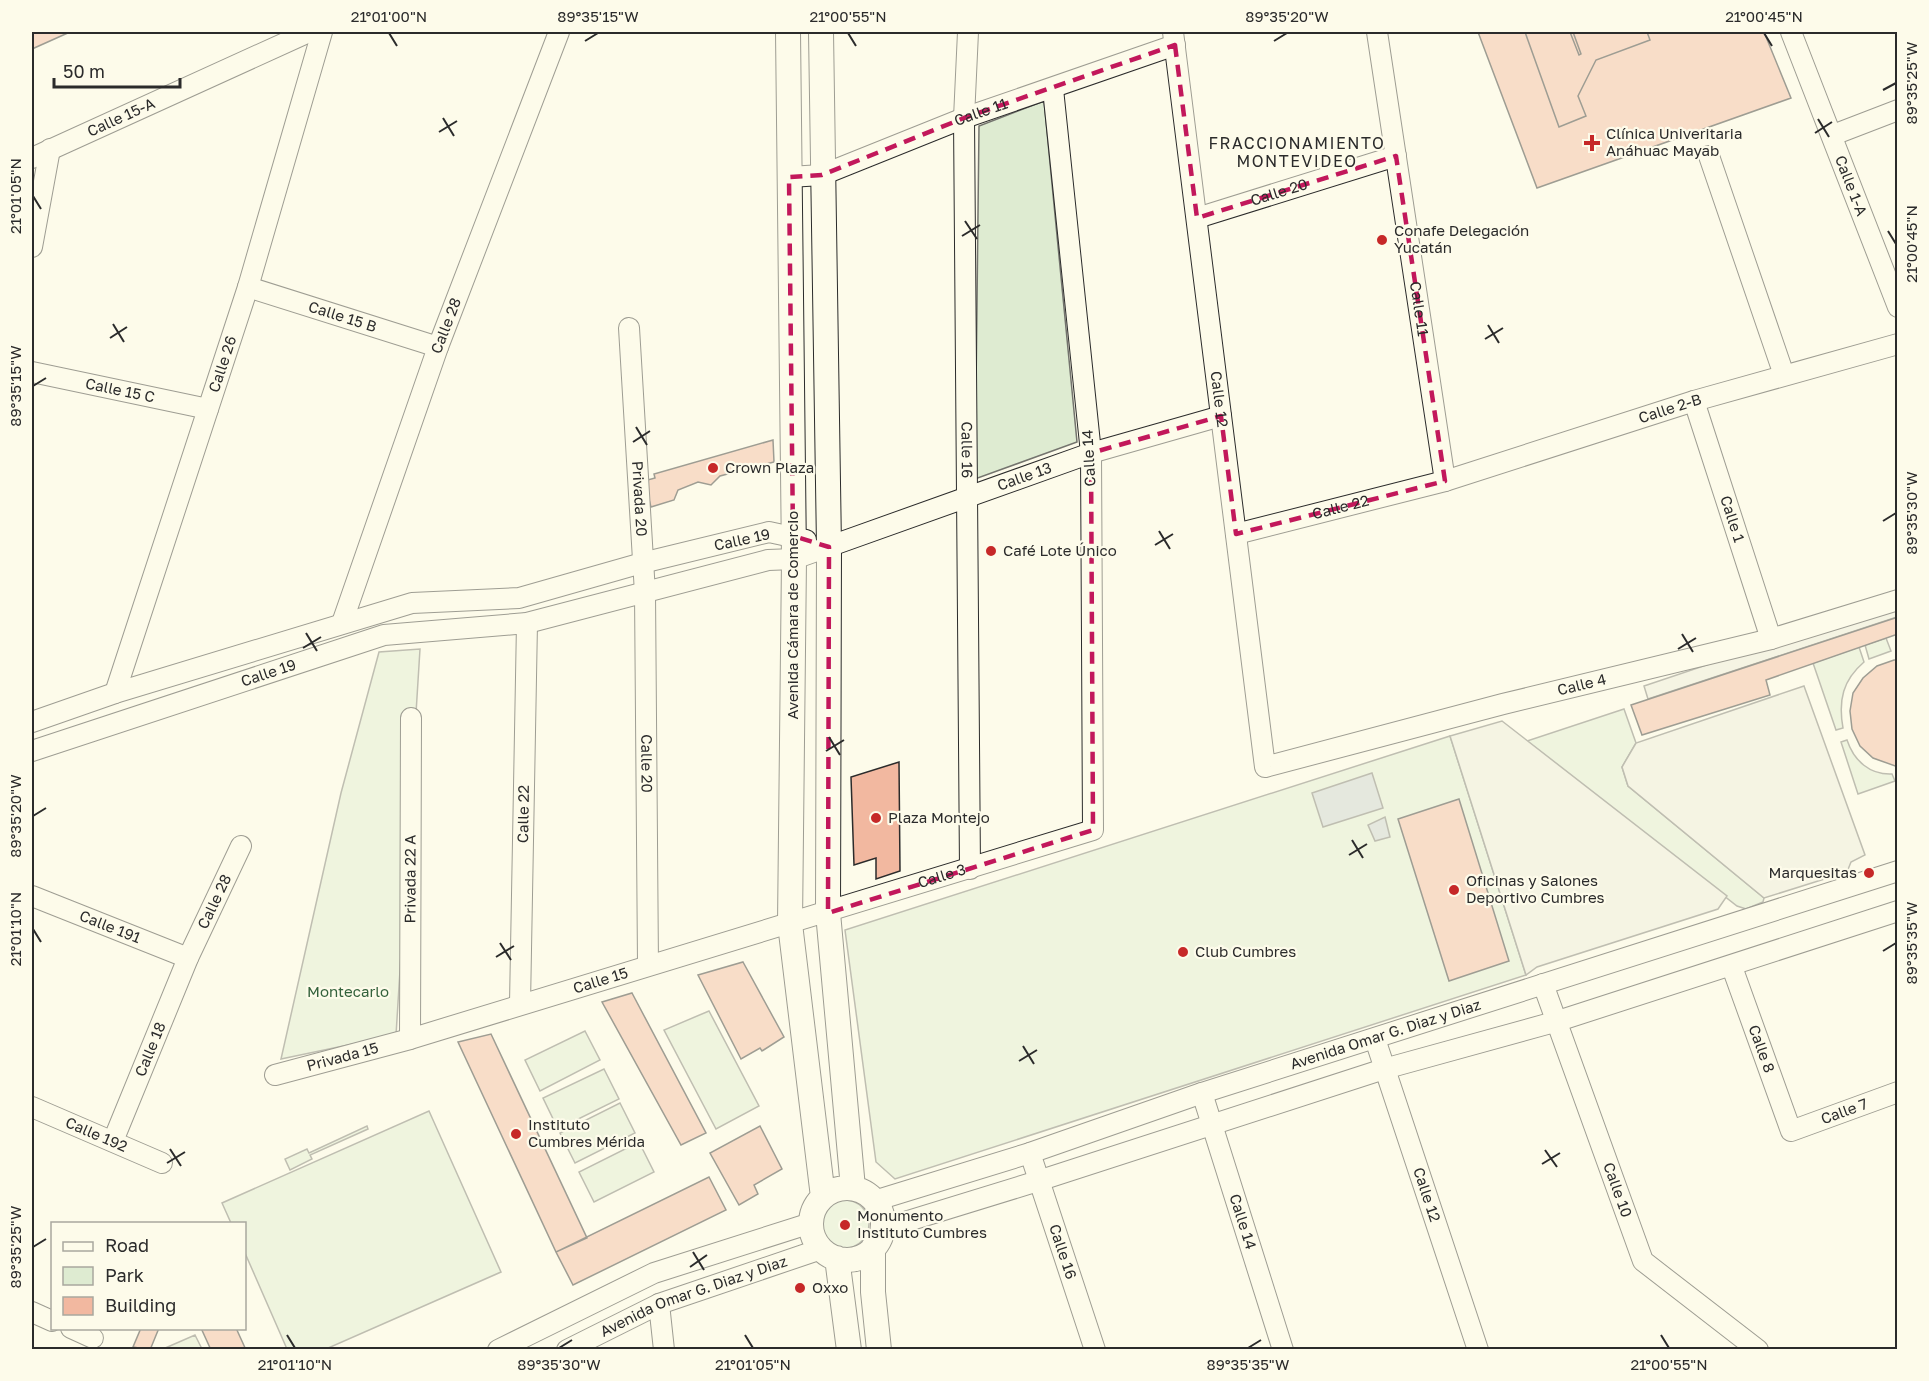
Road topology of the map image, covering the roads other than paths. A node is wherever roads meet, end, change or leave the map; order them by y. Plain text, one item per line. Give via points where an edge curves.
1 (309, 32) edge
2 (322, 32) edge
3 (559, 32) edge
4 (788, 32) edge
5 (821, 32) edge
6 (968, 32) edge
7 (1377, 32) edge
8 (1791, 32) edge
9 (1174, 38) edge
10 (1053, 88) junction
11 (1898, 110) edge
12 (964, 118) junction
13 (1833, 135) junction
14 (50, 149) junction
15 (1396, 156) junction
16 (1708, 156) dead end
17 (32, 158) edge
18 (822, 176) junction
19 (789, 177) junction
20 (1197, 218) junction
21 (32, 247) edge
22 (248, 287) junction
23 (1898, 307) edge
24 (629, 328) dead end
25 (1898, 344) edge
26 (438, 347) junction
27 (32, 372) edge
28 (1784, 375) junction
29 (1694, 401) junction
30 (208, 409) junction
31 (1221, 416) junction
32 (1091, 453) junction
33 (1445, 481) junction
34 (966, 496) junction
35 (1236, 534) junction
36 (794, 547) junction
37 (829, 547) junction
38 (642, 563) junction
39 (645, 593) junction
40 (1898, 600) edge
41 (342, 623) junction
42 (526, 623) junction
43 (1771, 639) junction
44 (115, 693) junction
45 (411, 718) dead end
46 (32, 722) edge
47 (32, 751) edge
48 (1265, 767) joint
49 (1093, 830) joint
50 (241, 846) dead end
51 (970, 869) junction
52 (1898, 871) edge
53 (32, 896) edge
54 (1898, 912) edge
55 (828, 913) junction
56 (790, 924) junction
57 (189, 958) junction
58 (648, 964) junction
59 (1732, 967) junction
60 (1543, 984) junction
61 (520, 1004) junction
62 (1558, 1021) junction
63 (410, 1039) junction
64 (1375, 1039) junction
65 (1384, 1069) junction
66 (275, 1075) dead end
67 (1898, 1092) edge
68 (1202, 1093) junction
69 (32, 1107) edge
70 (1212, 1126) junction
71 (1791, 1131) joint
72 (112, 1141) junction
73 (1030, 1153) junction
74 (162, 1163) dead end
75 (1038, 1181) junction
76 (852, 1188) junction
77 (823, 1197) junction
78 (874, 1201) junction
79 (811, 1223) junction
80 (878, 1239) junction
81 (829, 1253) junction
82 (658, 1304) junction
83 (585, 1307) junction
84 (32, 1312) edge
85 (51, 1321) edge
86 (73, 1330) edge
87 (600, 1333) junction
88 (93, 1338) dead end
89 (498, 1350) edge
90 (567, 1350) edge
91 (664, 1350) edge
92 (849, 1350) edge
93 (879, 1350) edge
94 (1095, 1350) edge
95 (1283, 1350) edge
96 (1478, 1350) edge
97 (1758, 1350) edge

1 - 14 street, Calle 15-A
2 - 22 street, Calle 26
3 - 26 street, Calle 28
4 - 19 main road, Avenida Cámara de Comercio
5 - 18 main road
6 - 12 street, Calle 16
7 - 15 street, Calle 11
8 - 13 street, Calle 1-A
9 - 10 street, Calle 11
9 - 20 street, Calle 12
10 - 12 street, Calle 11
10 - 32 street, Calle 14
11 - 13 street
12 - 18 street, Calle 11
12 - 34 street, Calle 16
13 - 23 street, Calle 1-A
14 - 17 street, Calle 15-A
14 - 21 street
15 - 20 street, Calle 20
15 - 33 street, Calle 11
16 - 28 street
18 - 19 street, Calle 11
18 - 37 main road
19 - 36 main road, Avenida Cámara de Comercio
20 - 31 street, Calle 12
22 - 26 street, Calle 15 B
22 - 30 street, Calle 26
24 - 38 street, Privada 20
25 - 28 street, Calle 2-B
26 - 41 street, Calle 28
27 - 30 street, Calle 15 C
28 - 29 street, Calle 2-B
29 - 33 street, Calle 2-B
29 - 43 street, Calle 1
30 - 44 street, Calle 26
31 - 32 street, Calle 13
31 - 35 street, Calle 12
32 - 34 street, Calle 13
32 - 49 street, Calle 14
33 - 35 street, Calle 22
34 - 37 street, Calle 13
34 - 51 street, Calle 16
35 - 48 street, Calle 12
36 - 37 street, Calle 19
36 - 38 street, Calle 19 via 769,532
36 - 39 street, Calle 19 via 768,560
36 - 56 main road, Avenida Cámara de Comercio
37 - 55 main road
38 - 39 street, Calle 20
38 - 41 street, Calle 19 via 519,598 412,603
39 - 42 street, Calle 19
39 - 58 street, Calle 20
40 - 43 street, Calle 4
41 - 44 street, Calle 19
42 - 47 street, Calle 19 via 384,635
42 - 61 street, Calle 22
43 - 48 street, Calle 4
44 - 46 street, Calle 19
45 - 63 street, Privada 22 A
49 - 51 street, Calle 3
50 - 57 street, Calle 28
51 - 55 street, Calle 3
52 - 60 street, Avenida Omar G. Diaz y Diaz
53 - 57 street, Calle 191
54 - 59 street
55 - 56 street, Calle 3
55 - 76 main road
56 - 58 street, Calle 15
56 - 77 main road, Avenida Cámara de Comercio
57 - 72 street, Calle 18
58 - 61 street, Calle 15
59 - 62 street
59 - 71 street, Calle 8
60 - 62 street, Calle 10
60 - 64 street, Avenida Omar G. Diaz y Diaz
61 - 63 street, Calle 15
62 - 65 street
62 - 97 street, Calle 10 via 1643,1261
63 - 66 street, Privada 15
64 - 65 street, Calle 12
64 - 68 street, Avenida Omar G. Diaz y Diaz
65 - 70 street
65 - 96 street, Calle 12
67 - 71 street, Calle 7
68 - 70 street, Calle 14
68 - 73 street, Avenida Omar G. Diaz y Diaz
69 - 72 street, Calle 192
70 - 75 street
70 - 95 street, Calle 14
72 - 74 street, Calle 192
73 - 75 street, Calle 16
73 - 78 street, Avenida Omar G. Diaz y Diaz
75 - 80 street
75 - 94 street, Calle 16
76 - 77 main road via 832,1191
76 - 78 main road
77 - 79 main road via 814,1209
78 - 80 main road via 881,1214
79 - 81 main road via 812,1232
79 - 83 street, Avenida Omar G. Diaz y Diaz via 654,1273
80 - 81 main road via 856,1258
80 - 93 main road via 873,1292
81 - 82 street, Avenida Omar G. Diaz y Diaz
81 - 92 main road
82 - 87 street, Avenida Omar G. Diaz y Diaz
82 - 91 street
83 - 87 street
83 - 89 street, Avenida Omar G. Diaz y Diaz
84 - 85 street
86 - 88 street
87 - 90 street, Avenida Omar G. Diaz y Diaz

